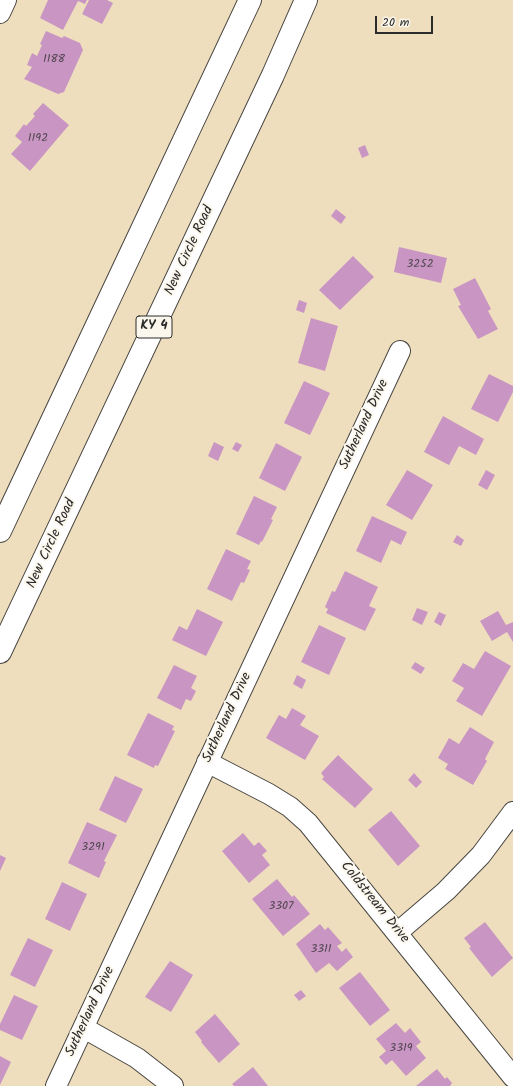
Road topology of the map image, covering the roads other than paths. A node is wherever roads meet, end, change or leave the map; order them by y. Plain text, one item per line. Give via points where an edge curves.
1 (250, 0) edge
2 (306, 0) edge
3 (400, 351) dead end
4 (0, 531) edge
5 (0, 652) edge
6 (207, 762) junction
7 (513, 812) edge
8 (398, 932) junction
9 (84, 1028) junction
10 (513, 1077) edge
11 (56, 1086) edge
12 (173, 1086) edge

1 - 4 highway
2 - 5 highway, New Circle Road / KY 4
3 - 6 street, Sutherland Drive
6 - 8 street, Coldstream Drive via 269,794 290,807 308,823
6 - 9 street, Sutherland Drive
7 - 8 street via 476,860 446,891
8 - 10 street, Coldstream Drive
9 - 11 street, Sutherland Drive
9 - 12 street via 137,1058

